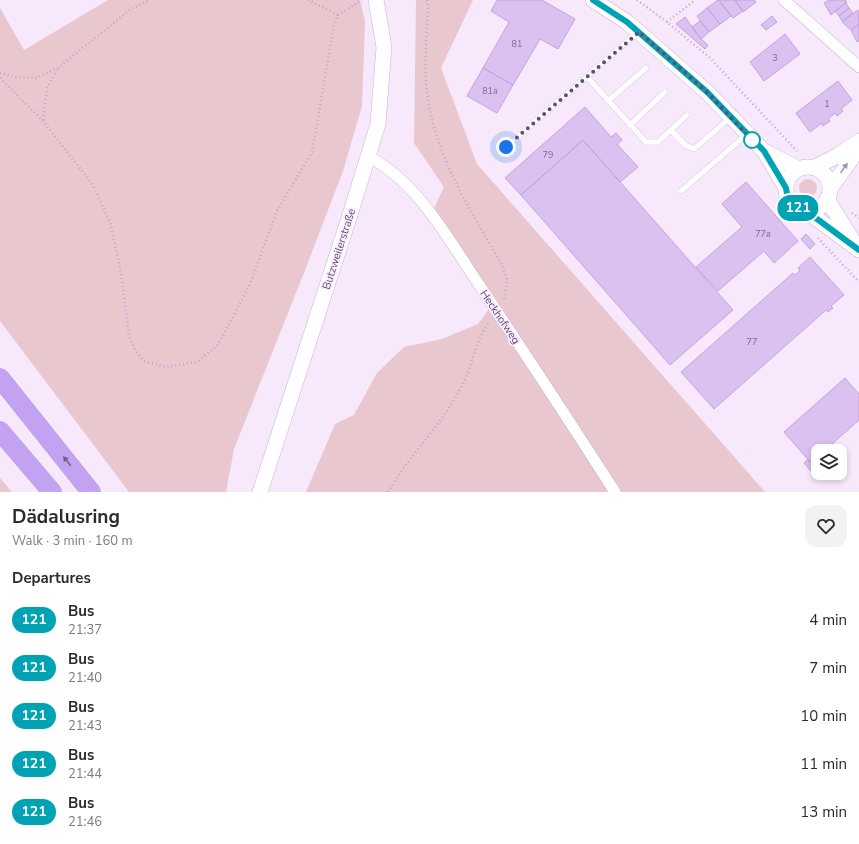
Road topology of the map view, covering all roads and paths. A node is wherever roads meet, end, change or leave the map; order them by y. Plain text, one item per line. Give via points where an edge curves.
1 (150, 0) edge
2 (308, 0) edge
3 (362, 0) edge
4 (376, 0) edge
5 (593, 0) edge
6 (637, 0) edge
7 (695, 0) edge
8 (784, 0) edge
9 (338, 15) junction
10 (667, 22) junction
11 (639, 32) junction
12 (859, 67) edge
13 (58, 68) junction
14 (646, 68) dead end
15 (0, 73) edge
16 (587, 77) junction
17 (0, 78) edge
18 (665, 92) dead end
19 (608, 100) junction
20 (687, 115) dead end
21 (731, 117) junction
22 (43, 121) junction
23 (630, 125) junction
24 (671, 130) junction
25 (747, 134) junction
26 (859, 141) edge
27 (506, 147) dead end
28 (859, 148) edge
29 (764, 151) junction
30 (799, 153) dead end
31 (369, 157) junction
32 (806, 168) junction
33 (786, 188) junction
34 (682, 191) dead end
35 (828, 194) junction
36 (805, 210) junction
37 (816, 236) dead end
38 (858, 250) edge
39 (859, 282) edge
40 (0, 378) edge
41 (0, 431) edge
42 (52, 492) edge
43 (91, 492) edge
44 (260, 492) edge
45 (615, 492) edge

1 - 13 path via 132,9
2 - 9 path
3 - 9 path
4 - 31 street, Butzweilerstraße via 384,47 378,124
5 - 11 street
6 - 10 path
7 - 10 path
8 - 12 street
9 - 22 path via 312,152 277,211 250,284 218,346 197,362 165,367 144,361 135,350 129,335 122,273 110,222 93,185
10 - 30 path via 710,58
11 - 16 lane
11 - 21 street via 707,92
13 - 15 path via 36,78
13 - 22 path via 47,88
14 - 19 lane
16 - 19 lane
16 - 27 lane
17 - 22 path
18 - 23 lane
19 - 23 lane
20 - 24 lane
21 - 24 lane via 694,149 684,146
21 - 25 street
23 - 24 lane via 646,142 651,143 658,142
25 - 29 street
25 - 34 lane
26 - 32 street via 837,156
35 -> 28 street
29 - 32 street
29 - 33 street
31 - 44 street, Butzweilerstraße
31 - 45 street, Heckhofweg via 402,180 426,208
32 - 33 street via 792,173
32 - 35 street via 825,176
33 - 36 street via 790,201
35 - 36 street via 818,208
35 - 38 street
36 - 38 street
37 - 39 path
43 -> 40 highway
41 - 42 highway

